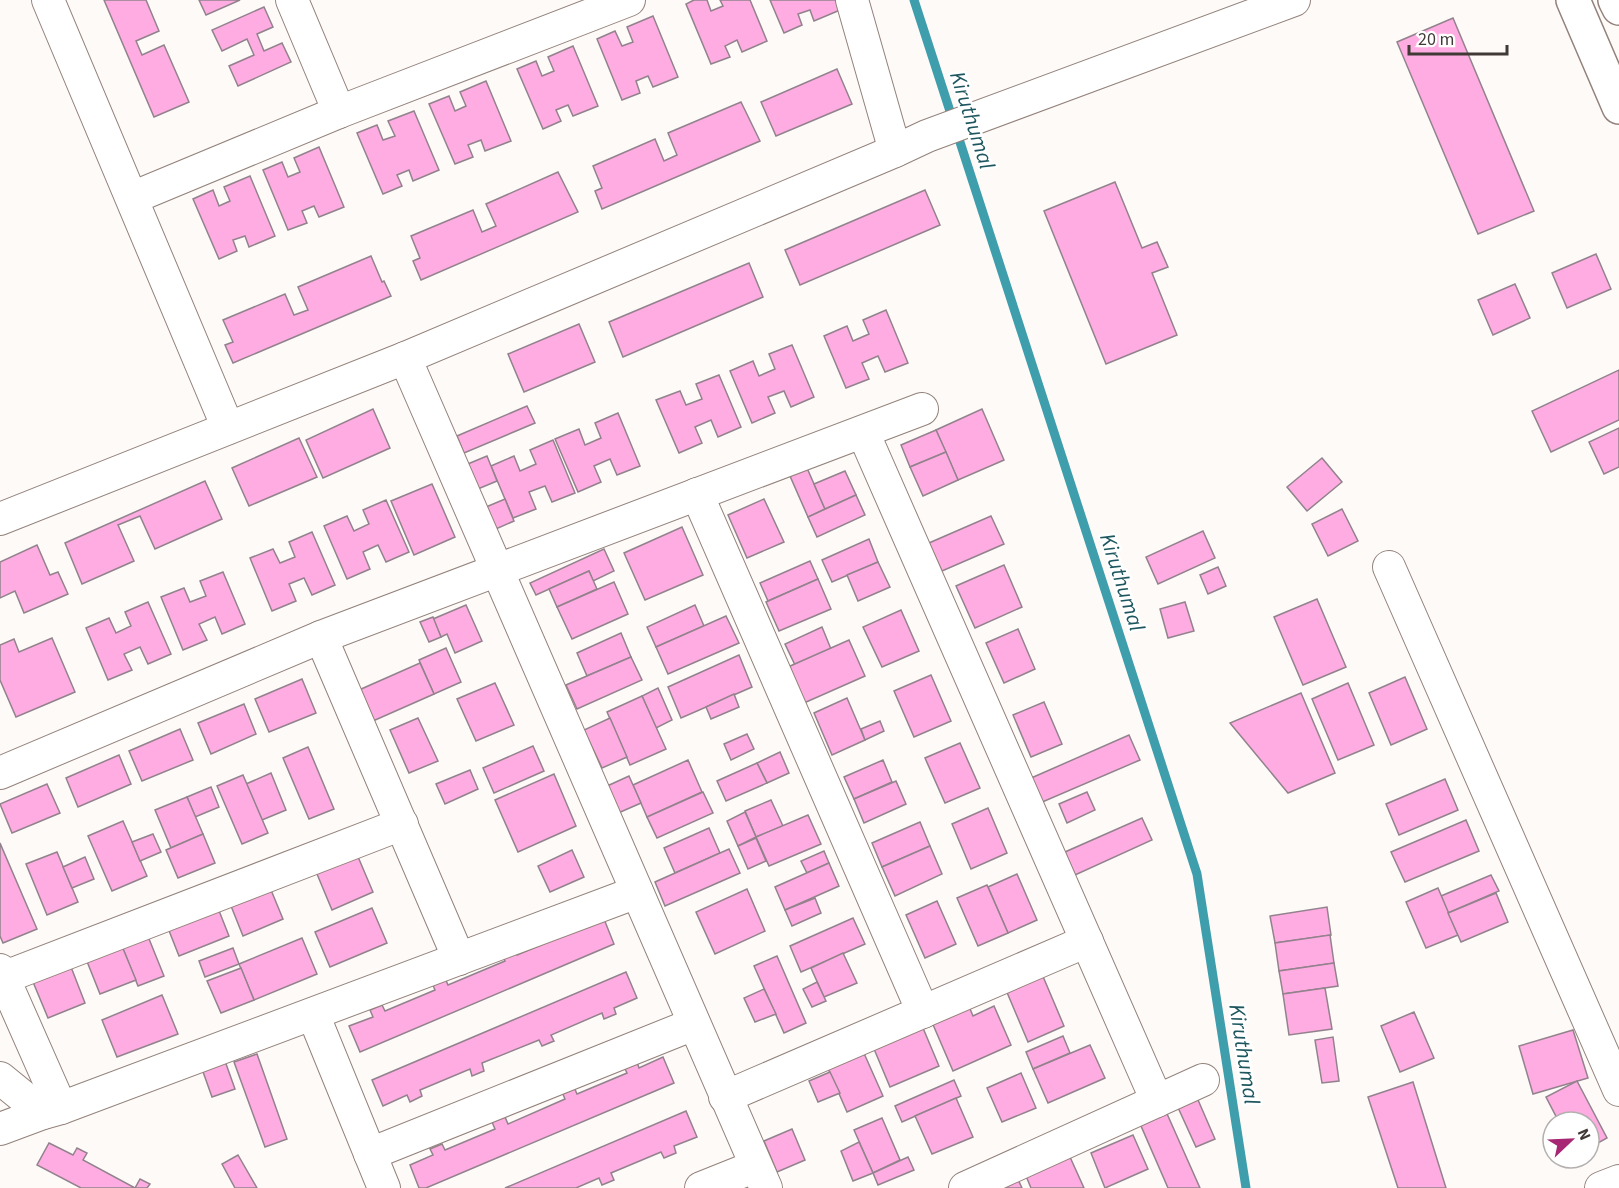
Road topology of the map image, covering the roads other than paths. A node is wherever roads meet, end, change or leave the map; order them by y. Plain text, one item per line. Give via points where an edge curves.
1 (48, 0) edge
2 (292, 0) edge
3 (629, 0) edge
4 (852, 0) edge
5 (1294, 0) edge
6 (1573, 0) edge
7 (1616, 0) edge
8 (1619, 8) edge
9 (1619, 107) edge
10 (339, 112) junction
11 (896, 151) junction
12 (132, 198) junction
13 (405, 358) junction
14 (922, 409) dead end
15 (228, 428) junction
16 (863, 432) junction
17 (697, 494) junction
18 (0, 519) edge
19 (1389, 567) dead end
20 (497, 570) junction
21 (321, 637) junction
22 (0, 772) edge
23 (402, 824) junction
24 (637, 892) junction
25 (1087, 941) junction
26 (459, 958) junction
27 (1, 975) edge
28 (923, 1012) junction
29 (313, 1014) junction
30 (694, 1024) junction
31 (0, 1078) edge
32 (1203, 1080) dead end
33 (1619, 1090) edge
34 (725, 1097) junction
35 (1157, 1101) junction
36 (52, 1111) junction
37 (0, 1130) edge
38 (370, 1154) junction
39 (761, 1177) edge
40 (1619, 1181) edge
41 (384, 1188) edge
42 (701, 1188) edge
43 (965, 1188) edge
44 (1601, 1188) edge

1 - 12 street
2 - 10 street
3 - 10 street
4 - 11 street
5 - 11 street via 986,113
6 - 9 main road
7 - 8 main road
10 - 12 street
11 - 13 street
12 - 15 street
13 - 15 street
13 - 20 street
14 - 16 street
15 - 18 street
16 - 17 street
16 - 25 street
17 - 20 street
17 - 28 street
19 - 33 street
20 - 21 street
20 - 24 street
21 - 22 street
21 - 23 street
23 - 26 street
23 - 27 street
24 - 26 street
24 - 30 street
25 - 28 street
25 - 35 street
26 - 29 street
27 - 36 street
28 - 34 street
29 - 36 street
29 - 38 street
30 - 34 street
30 - 38 street
31 - 36 street
32 - 35 street
34 - 39 street
35 - 43 street
36 - 37 street
38 - 41 street
39 - 42 street
40 - 44 street

